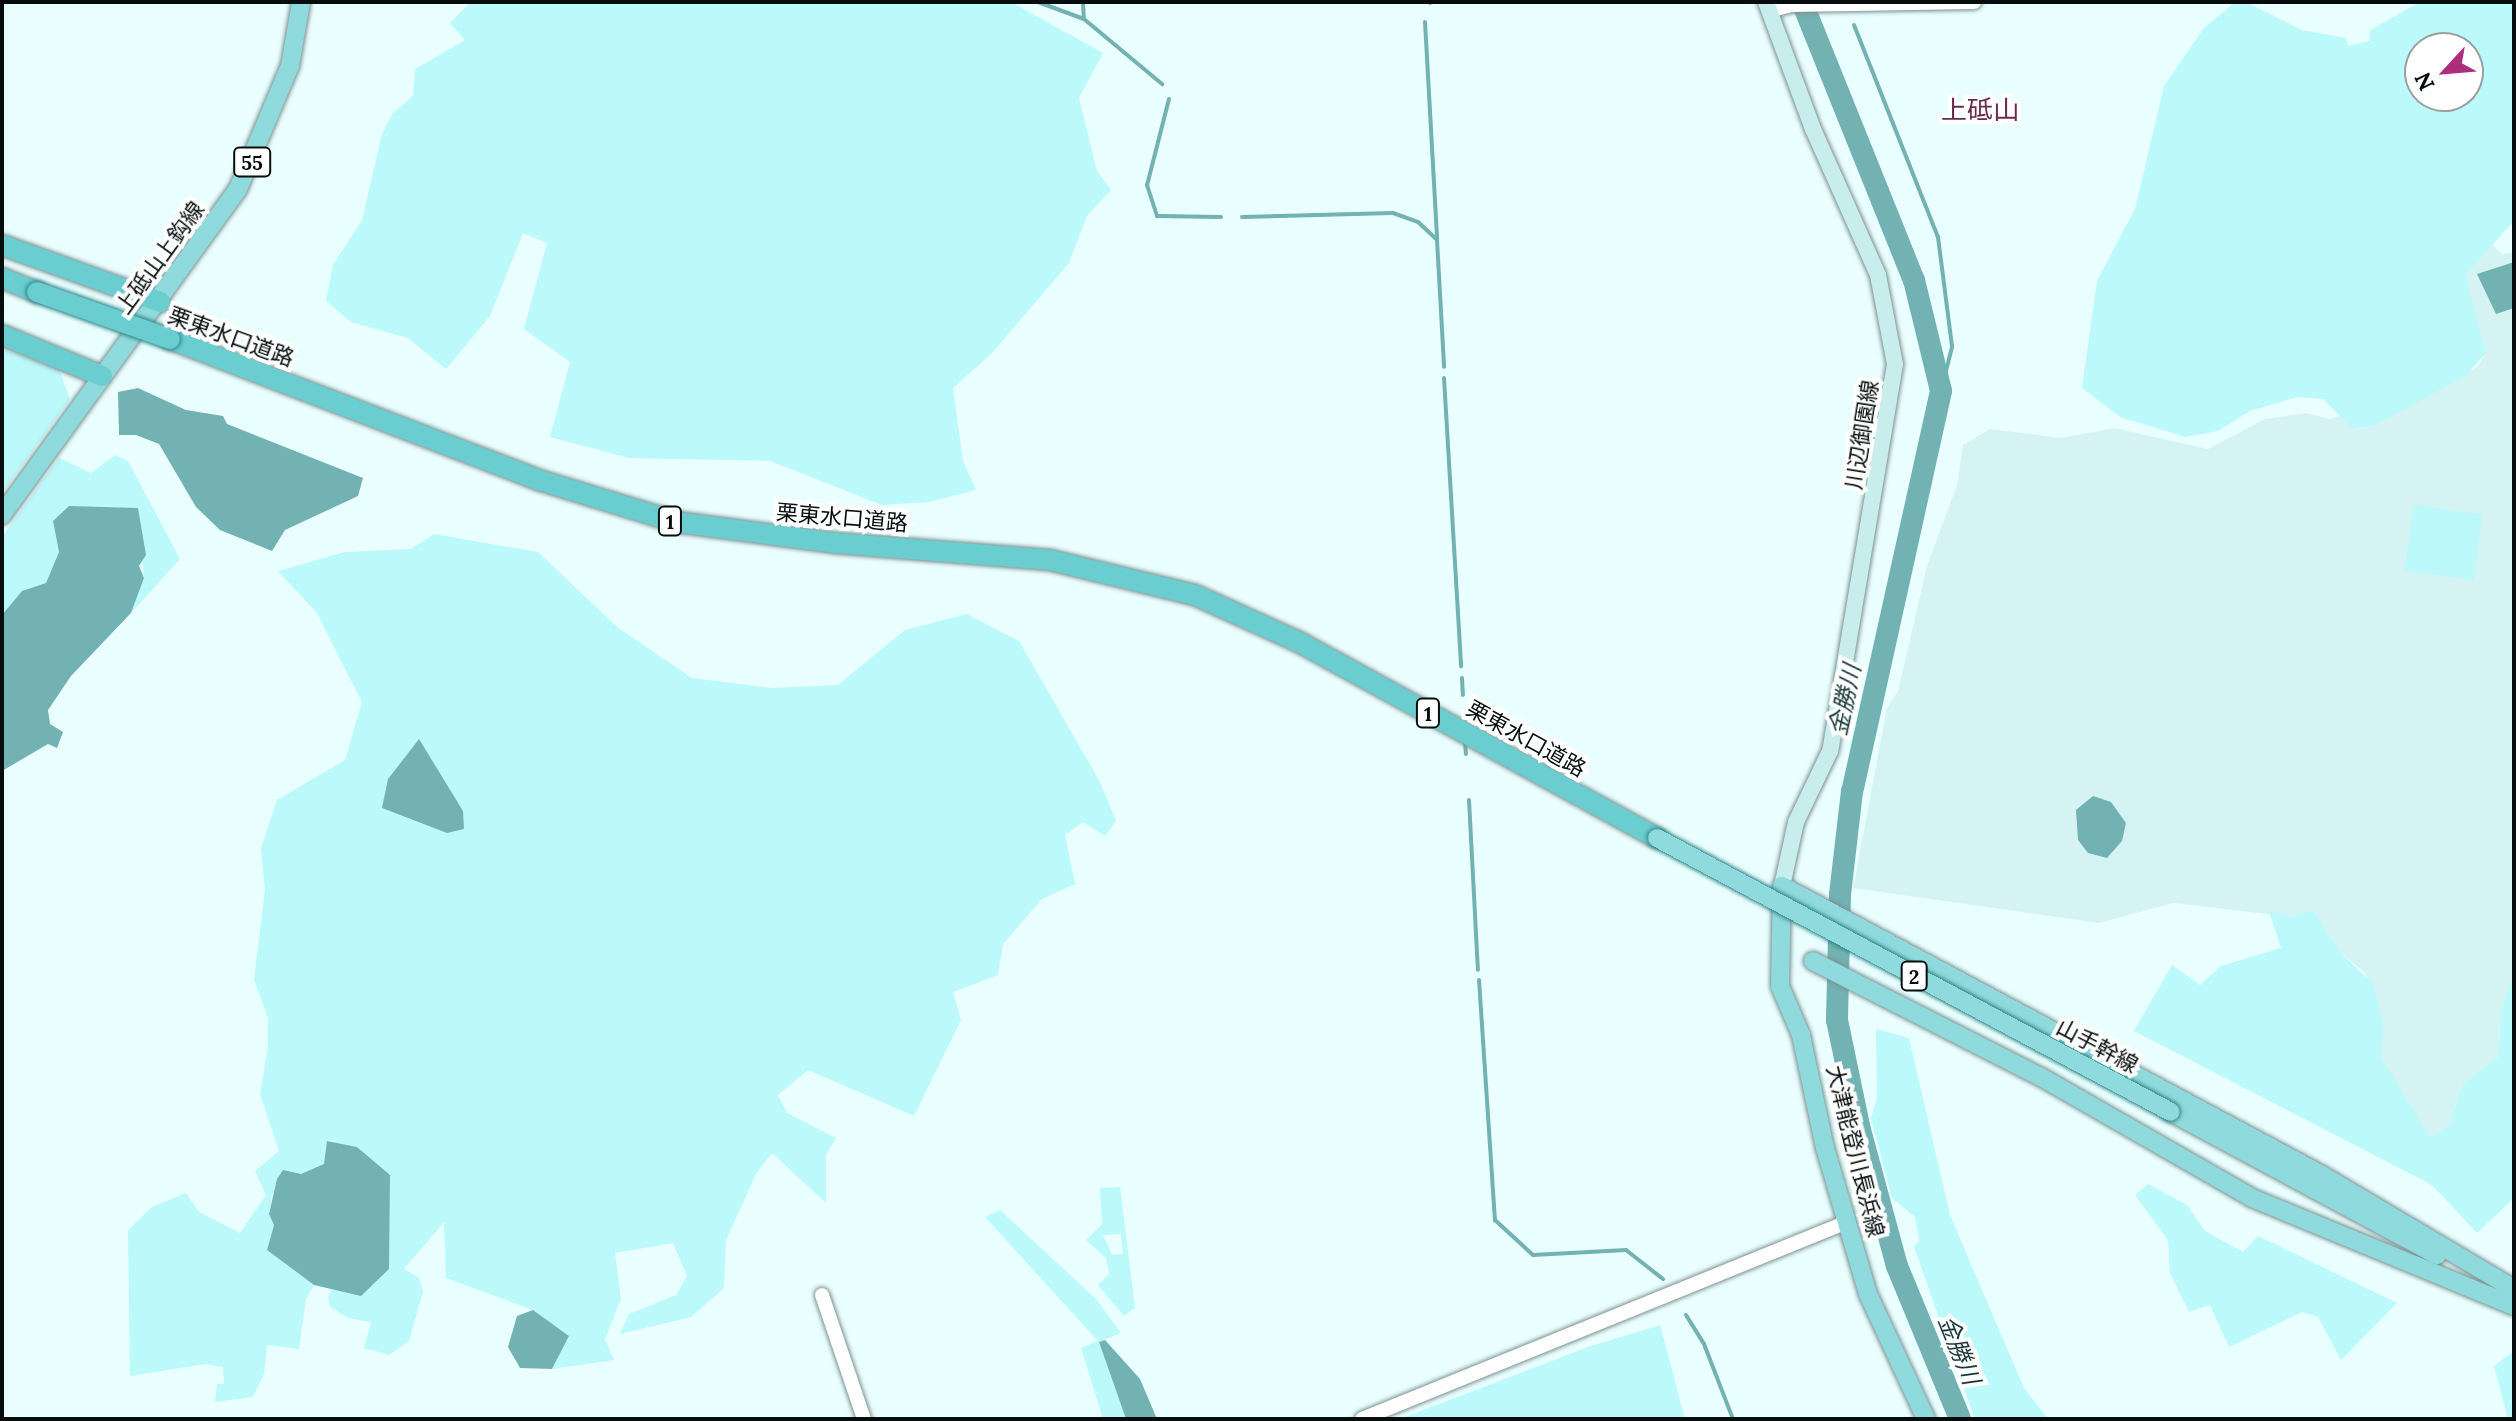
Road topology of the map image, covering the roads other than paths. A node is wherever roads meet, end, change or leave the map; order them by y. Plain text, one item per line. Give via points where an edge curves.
1 (301, 2) edge
2 (1974, 2) edge
3 (1771, 7) edge
4 (2, 245) edge
5 (2, 278) edge
6 (160, 302) junction
7 (2, 335) edge
8 (102, 376) junction
9 (2, 515) edge
10 (1657, 838) joint
11 (1782, 886) junction
12 (1813, 961) dead end
13 (1847, 1222) junction
14 (2430, 1254) junction
15 (2498, 1287) edge
16 (822, 1295) dead end
17 (2514, 1296) edge
18 (2514, 1306) edge
19 (864, 1419) edge
20 (1362, 1419) edge
21 (1926, 1419) edge

1 - 6 main road, 上砥山上鈎線 / 55 via 290,66 250,165
2 - 3 street
3 - 11 main road, 川辺御園線 via 1813,129 1878,275 1895,364 1830,751 1796,822
4 - 6 highway
5 - 10 highway, 栗東水口道路 / 1, bridge via 542,481 676,522 835,543 1026,557 1097,568 1195,595 1299,642
6 - 8 main road, 上砥山上鈎線 / 55
7 - 8 highway
8 - 9 main road, 上砥山上鈎線 / 55
10 - 14 main road, 山手幹線 / 2, bridge
11 - 13 main road, 大津能登川長浜線 via 1780,986 1801,1035
11 - 14 main road
12 - 14 main road via 2041,1077 2226,1184 2319,1229
13 - 20 street
13 - 21 main road, 大津能登川長浜線 via 1877,1319
14 - 15 main road, 山手幹線 / 2
15 - 17 main road, 山手幹線 / 2
15 - 18 main road
16 - 19 street

